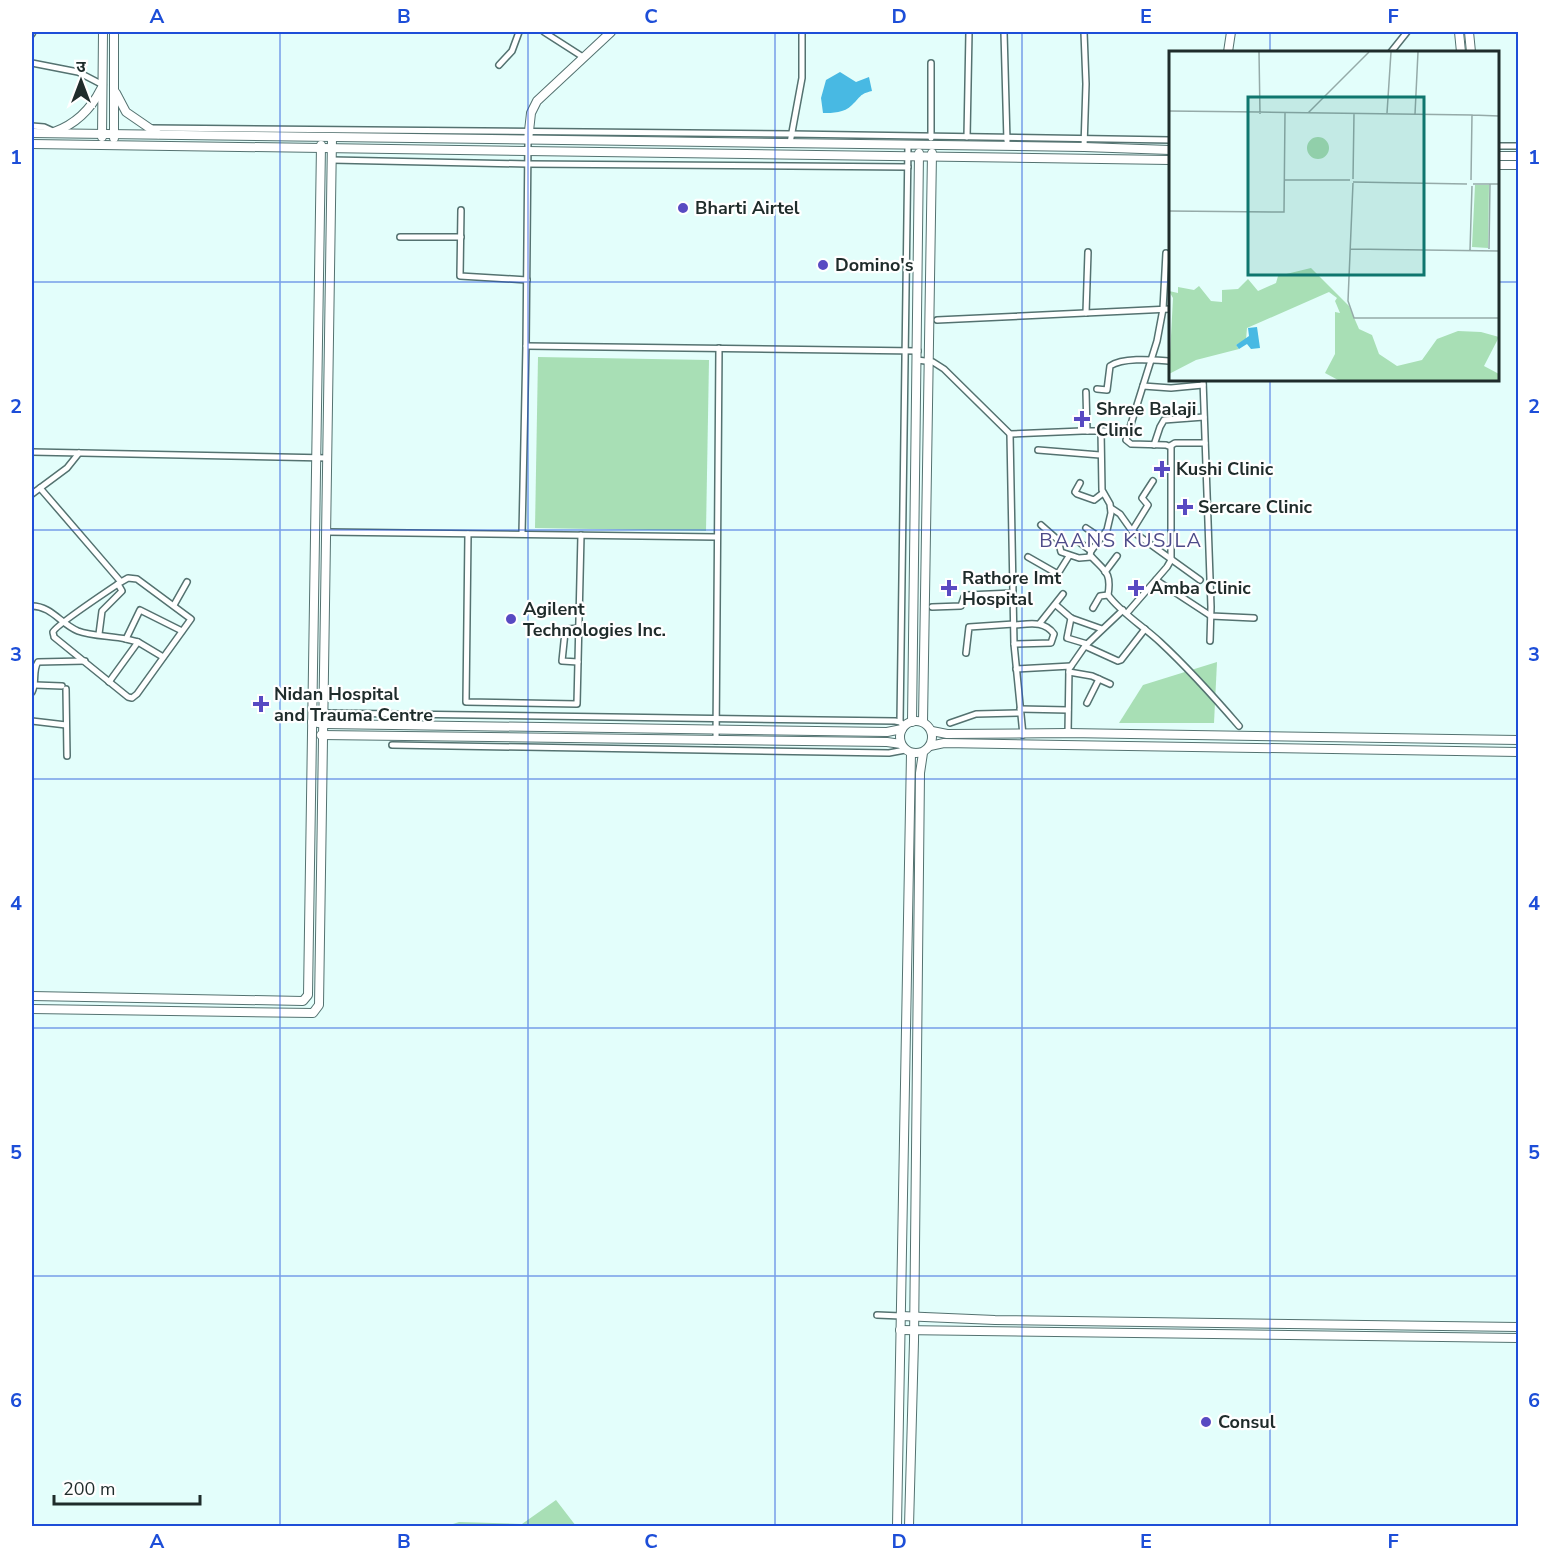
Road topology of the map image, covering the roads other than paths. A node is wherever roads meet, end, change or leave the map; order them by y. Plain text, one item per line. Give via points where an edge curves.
1 (103, 32) edge
2 (114, 32) edge
3 (519, 32) edge
4 (544, 32) edge
5 (612, 32) edge
6 (802, 32) edge
7 (969, 32) edge
8 (1004, 32) edge
9 (1084, 32) edge
10 (1231, 32) edge
11 (1407, 32) edge
12 (1459, 32) edge
13 (1469, 32) edge
14 (1228, 51) edge
15 (1392, 51) edge
16 (1461, 51) edge
17 (1471, 51) edge
18 (583, 57) junction
19 (32, 63) edge
20 (931, 63) dead end
21 (499, 65) dead end
22 (103, 85) junction
23 (114, 89) junction
24 (32, 126) edge
25 (148, 128) junction
26 (528, 131) junction
27 (32, 133) edge
28 (53, 133) junction
29 (102, 134) junction
30 (791, 134) junction
31 (114, 135) junction
32 (161, 135) junction
33 (932, 136) junction
34 (967, 137) junction
35 (321, 138) junction
36 (332, 138) junction
37 (528, 140) junction
38 (1169, 140) edge
39 (1007, 142) junction
40 (790, 143) junction
41 (1084, 143) junction
42 (32, 144) edge
43 (101, 145) junction
44 (114, 145) junction
45 (908, 145) junction
46 (920, 145) junction
47 (932, 145) junction
48 (1499, 146) edge
49 (1518, 146) edge
50 (321, 148) junction
51 (332, 148) junction
52 (1169, 150) edge
53 (528, 151) junction
54 (908, 156) junction
55 (919, 156) junction
56 (932, 156) junction
57 (1499, 156) edge
58 (1518, 156) edge
59 (332, 160) junction
60 (1169, 160) edge
61 (528, 164) junction
62 (1499, 165) edge
63 (1518, 165) edge
64 (908, 167) junction
65 (461, 210) dead end
66 (400, 237) dead end
67 (461, 237) junction
68 (1088, 252) dead end
69 (1166, 253) dead end
70 (527, 280) junction
71 (1163, 309) junction
72 (1169, 309) edge
73 (1086, 313) junction
74 (938, 320) dead end
75 (526, 346) junction
76 (719, 348) junction
77 (906, 350) junction
78 (918, 351) junction
79 (917, 360) junction
80 (1151, 360) junction
81 (927, 361) junction
82 (1169, 361) edge
83 (1203, 382) edge
84 (1143, 386) junction
85 (1097, 389) dead end
86 (1086, 392) dead end
87 (1204, 417) junction
88 (1087, 431) junction
89 (1101, 431) junction
90 (1128, 431) junction
91 (1010, 434) junction
92 (1205, 443) junction
93 (1154, 445) junction
94 (1170, 446) junction
95 (1038, 450) dead end
96 (32, 453) edge
97 (79, 453) junction
98 (1101, 455) junction
99 (316, 458) junction
100 (328, 458) junction
101 (1153, 481) dead end
102 (1080, 483) dead end
103 (40, 488) junction
104 (1103, 493) junction
105 (32, 494) edge
106 (1111, 508) junction
107 (1041, 525) dead end
108 (1086, 528) dead end
109 (1132, 531) junction
110 (327, 532) junction
111 (468, 534) junction
112 (522, 534) junction
113 (581, 535) junction
114 (717, 537) junction
115 (1101, 538) junction
116 (1079, 542) dead end
117 (1091, 554) junction
118 (1069, 556) junction
119 (1118, 556) dead end
120 (1028, 557) dead end
121 (1171, 560) junction
122 (1105, 572) junction
123 (1156, 580) junction
124 (1200, 580) dead end
125 (188, 582) dead end
126 (119, 583) junction
127 (1013, 593) junction
128 (1063, 594) dead end
129 (1108, 595) junction
130 (174, 605) junction
131 (1056, 605) junction
132 (32, 606) edge
133 (932, 607) dead end
134 (1093, 608) dead end
135 (1125, 612) junction
136 (1211, 616) junction
137 (1071, 618) junction
138 (1254, 618) dead end
139 (64, 622) junction
140 (1040, 623) junction
141 (1014, 625) junction
142 (579, 628) junction
143 (1102, 629) junction
144 (1145, 629) junction
145 (182, 631) junction
146 (99, 634) junction
147 (126, 639) junction
148 (1210, 641) dead end
149 (138, 642) junction
150 (1014, 644) junction
151 (1086, 645) junction
152 (966, 654) dead end
153 (163, 657) junction
154 (85, 662) junction
155 (578, 662) junction
156 (1016, 669) junction
157 (1070, 669) junction
158 (1099, 680) junction
159 (109, 682) junction
160 (1110, 684) dead end
161 (35, 685) junction
162 (32, 692) edge
163 (1087, 704) dead end
164 (1068, 710) junction
165 (1020, 711) junction
166 (325, 713) junction
167 (716, 719) junction
168 (32, 721) edge
169 (312, 722) junction
170 (923, 722) junction
171 (950, 723) dead end
172 (325, 724) junction
173 (66, 725) junction
174 (905, 725) junction
175 (1239, 726) dead end
176 (716, 730) junction
177 (932, 731) junction
178 (1068, 733) junction
179 (1097, 734) junction
180 (312, 735) junction
181 (325, 735) junction
182 (1023, 735) junction
183 (1518, 740) edge
184 (716, 741) junction
185 (445, 742) junction
186 (930, 746) junction
187 (1098, 746) junction
188 (906, 749) junction
189 (1518, 752) edge
190 (923, 753) junction
191 (67, 756) dead end
192 (32, 996) edge
193 (306, 999) junction
194 (32, 1009) edge
195 (313, 1012) junction
196 (877, 1315) dead end
197 (901, 1316) junction
198 (914, 1317) junction
199 (995, 1320) junction
200 (1518, 1327) edge
201 (900, 1330) junction
202 (914, 1330) junction
203 (995, 1331) junction
204 (1518, 1338) edge
205 (897, 1527) edge
206 (909, 1527) edge

1 - 22 street
2 - 23 street
3 - 21 street via 510,54
4 - 18 street
5 - 18 street
6 - 30 street via 802,78
7 - 34 street
8 - 39 street
9 - 41 street
10 - 14 street
11 - 15 street
12 - 16 street
13 - 17 street
18 - 26 street via 537,101
19 - 22 street via 78,72
20 - 33 street
22 - 28 street via 79,119
22 - 29 street
23 - 25 street via 126,112
23 - 31 street
24 - 28 street
25 - 26 street
25 - 32 street
26 - 30 street
26 - 37 street
27 - 28 street
28 - 29 street
29 - 31 street
29 - 43 street
30 - 33 street
30 - 40 street
31 - 32 street
31 - 44 street
32 - 35 street
33 - 34 street
33 - 47 street
34 - 39 street
35 - 36 street
35 - 50 street
36 - 37 street
36 - 51 street
37 - 40 street
37 - 53 street
38 - 41 street
39 - 41 street
39 - 47 street
40 - 45 street
41 - 52 street
42 - 43 street
43 - 44 street
44 - 50 street
45 - 46 street
45 - 54 street
46 - 47 street
46 - 55 street
47 - 56 street
48 - 49 street
50 - 51 street
50 - 99 street
51 - 53 street
51 - 59 street
53 - 54 street
53 - 61 street
54 - 55 street
54 - 64 street
55 - 56 street
55 - 78 street
56 - 60 street
56 - 81 street
57 - 58 street
59 - 61 street
59 - 100 street
61 - 64 street
61 - 70 street
62 - 63 street
64 - 77 street
65 - 67 street
66 - 67 street
67 - 70 street via 460,276
68 - 73 street
69 - 71 street
70 - 75 street
71 - 72 street
71 - 73 street
71 - 80 street
73 - 74 street
75 - 76 street
75 - 112 street
76 - 77 street
76 - 114 street
77 - 78 street
77 - 174 street
78 - 79 street
79 - 81 street
79 - 174 street
80 - 82 street
80 - 84 street
80 - 85 street via 1115,363 1110,366 1107,390
81 - 91 street via 944,369
81 - 170 street
83 - 84 street via 1171,388
83 - 87 street
84 - 90 street
86 - 88 street
87 - 92 street
87 - 93 street via 1164,420
88 - 89 street
88 - 91 street
89 - 90 street
89 - 98 street
90 - 93 street via 1128,443
91 - 127 street
92 - 94 street via 1175,442
92 - 136 street
93 - 94 street
94 - 121 street
95 - 98 street
96 - 97 street
97 - 99 street
97 - 103 street via 67,468
98 - 104 street
99 - 100 street
99 - 169 street
100 - 110 street
101 - 109 street via 1142,498 1148,505
102 - 104 street via 1077,494 1094,500
103 - 105 street
103 - 126 street
104 - 106 street
106 - 109 street
106 - 115 street via 1107,530
107 - 118 street via 1058,540 1060,551
108 - 115 street
109 - 121 street
110 - 111 street
110 - 166 street
111 - 112 street
111 - 155 street via 466,702 577,704
112 - 113 street
113 - 114 street
113 - 142 street
114 - 167 street
115 - 117 street
116 - 117 street
117 - 118 street
117 - 122 street
118 - 120 street via 1056,573
119 - 122 street
121 - 123 street
121 - 124 street
122 - 129 street via 1110,581
123 - 135 street
123 - 136 street
125 - 130 street
126 - 130 street via 136,579
126 - 139 street
126 - 146 street via 122,591 102,611
127 - 133 street via 968,595 961,606
127 - 141 street
128 - 131 street
129 - 134 street via 1100,596
129 - 135 street
130 - 145 street via 191,619
131 - 137 street
131 - 140 street
132 - 139 street via 43,607
135 - 143 street
135 - 144 street
136 - 138 street
136 - 148 street
137 - 143 street
137 - 151 street via 1068,639
139 - 146 street via 78,631
139 - 154 street via 54,631 54,637
140 - 141 street
140 - 150 street via 1053,632 1051,643
141 - 150 street
141 - 152 street via 969,627
142 - 155 street
142 - 155 street via 565,632 562,661
143 - 151 street
144 - 151 street via 1121,660
144 - 175 street via 1202,683
145 - 147 street via 140,610
145 - 153 street
146 - 147 street
147 - 149 street
149 - 153 street
149 - 159 street
150 - 156 street
151 - 157 street
153 - 159 street via 132,698
154 - 159 street
154 - 161 street via 38,662
156 - 157 street
156 - 165 street
157 - 158 street
157 - 164 street
158 - 160 street
158 - 163 street
161 - 162 street
161 - 173 street via 64,688
164 - 165 street
164 - 178 street
165 - 171 street via 976,714
165 - 182 street
166 - 167 street
166 - 172 street
167 - 174 street
167 - 176 street
168 - 173 street
169 - 172 street
169 - 180 street
170 - 174 street
170 - 177 street
172 - 176 street
172 - 181 street
173 - 191 street
174 - 176 street via 887,732
174 - 188 street via 900,738
176 - 184 street
177 - 182 street
177 - 186 street
178 - 179 street
178 - 182 street
179 - 183 street
179 - 187 street
180 - 181 street
180 - 193 street
181 - 185 street via 392,744
181 - 195 street via 319,1005
184 - 185 street
184 - 188 street via 887,742
185 - 188 street via 889,753
186 - 187 street
186 - 190 street
187 - 189 street
188 - 190 street
188 - 197 street
190 - 198 street
192 - 193 street
193 - 195 street
194 - 195 street
196 - 197 street
197 - 198 street
197 - 201 street
198 - 199 street
198 - 202 street
199 - 200 street
199 - 203 street
201 - 202 street
201 - 205 street
202 - 203 street
202 - 206 street
203 - 204 street

